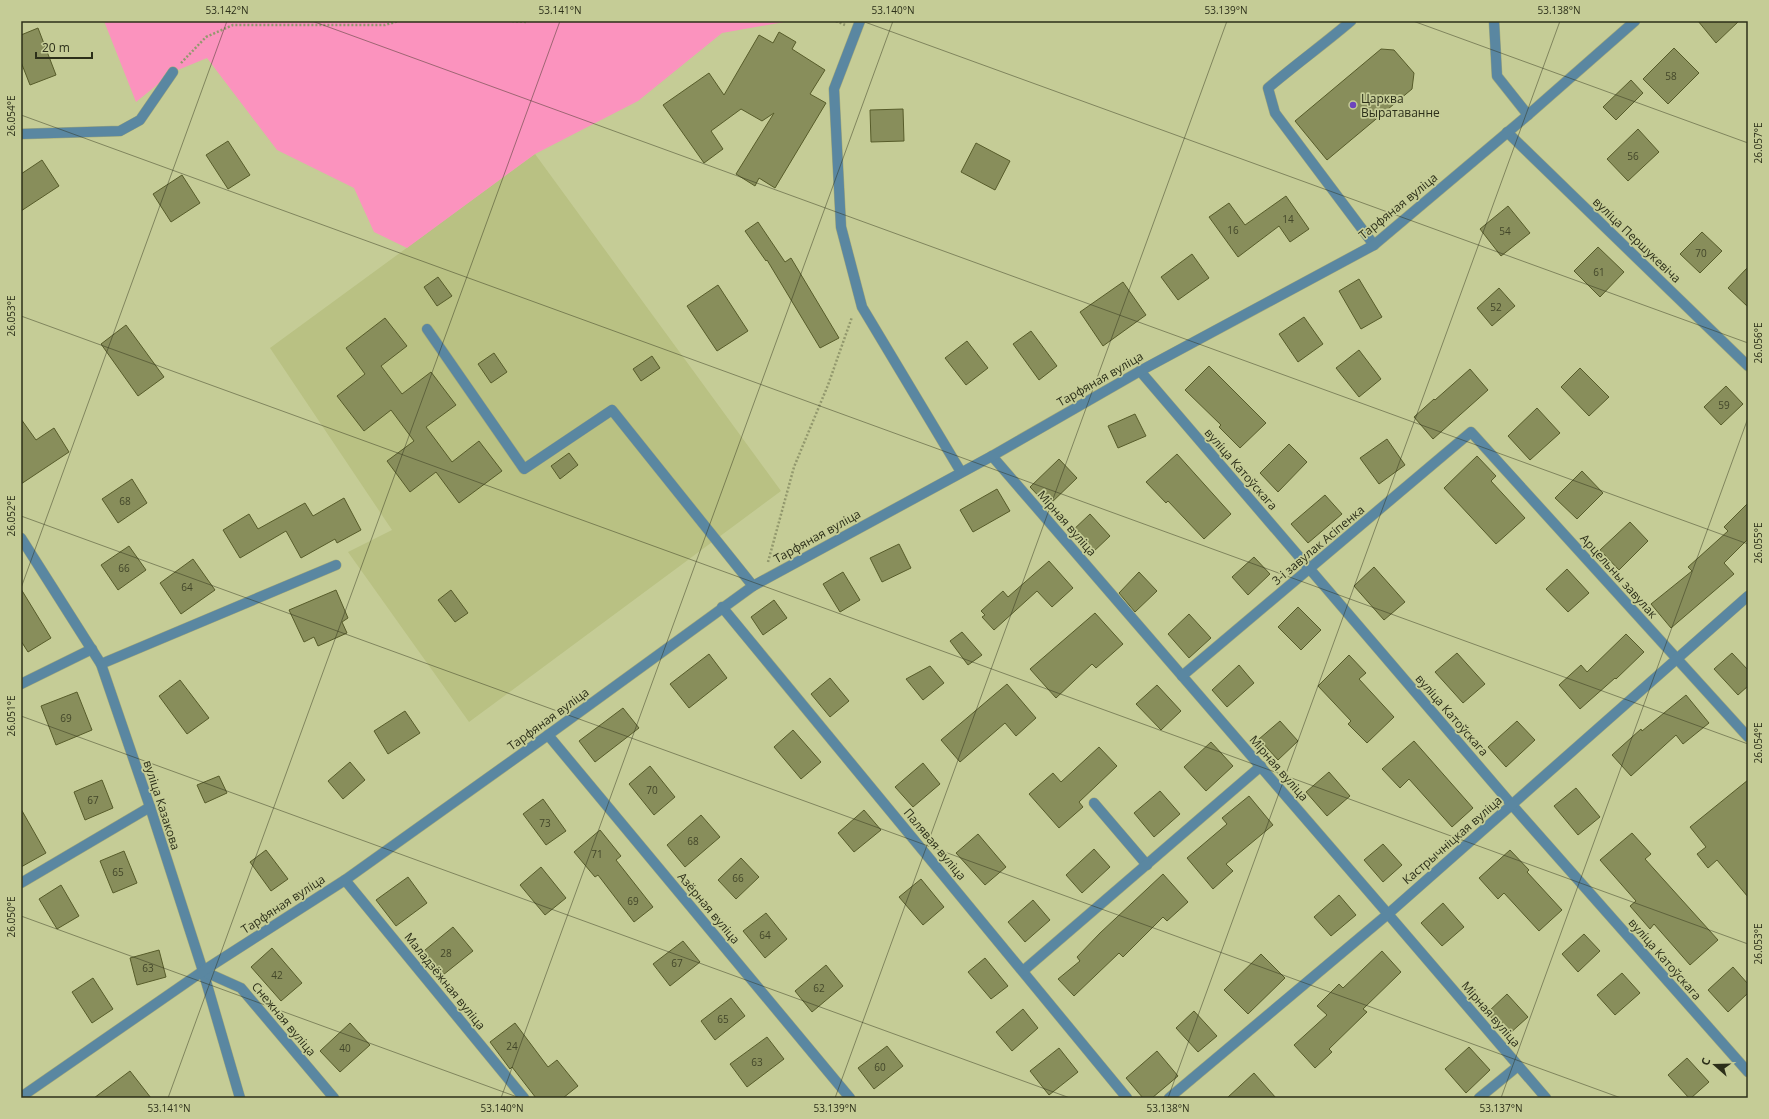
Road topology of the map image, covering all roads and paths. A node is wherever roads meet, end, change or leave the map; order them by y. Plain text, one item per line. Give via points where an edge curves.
1 (399, 21) edge
2 (512, 21) edge
3 (528, 21) edge
4 (860, 21) edge
5 (1351, 21) edge
6 (1494, 21) edge
7 (1635, 21) edge
8 (173, 72) joint
9 (1528, 115) junction
10 (1507, 132) junction
11 (21, 134) edge
12 (1374, 245) junction
13 (859, 295) junction
14 (427, 329) dead end
15 (1748, 366) edge
16 (1140, 371) junction
17 (1471, 432) joint
18 (992, 456) junction
19 (961, 472) junction
20 (21, 538) edge
21 (336, 565) dead end
22 (1309, 569) junction
23 (763, 580) junction
24 (753, 586) junction
25 (1748, 596) edge
26 (722, 607) junction
27 (92, 649) junction
28 (1677, 659) junction
29 (101, 664) junction
30 (1182, 676) junction
31 (21, 684) edge
32 (548, 735) junction
33 (1748, 737) edge
34 (1261, 766) junction
35 (1094, 803) dead end
36 (1512, 805) junction
37 (150, 806) junction
38 (1147, 864) junction
39 (346, 880) junction
40 (21, 883) edge
41 (1388, 914) junction
42 (203, 971) junction
43 (1023, 971) junction
44 (1518, 1066) junction
45 (1748, 1072) edge
46 (21, 1097) edge
47 (240, 1098) edge
48 (334, 1098) edge
49 (524, 1098) edge
50 (850, 1098) edge
51 (1127, 1098) edge
52 (1169, 1098) edge
53 (1479, 1098) edge
54 (1546, 1098) edge

1 - 8 path via 385,25 232,26 206,37
2 - 3 path
4 - 13 street via 834,89 841,227
5 - 12 street via 1268,88 1275,113
6 - 9 street via 1497,76
7 - 9 street, Тарфяная вуліца
8 - 11 street via 140,120 120,131
9 - 10 street, Тарфяная вуліца
10 - 12 street, Тарфяная вуліца
10 - 15 street, вуліца Першукевіча
12 - 16 street, Тарфяная вуліца
13 - 19 street via 862,307
13 - 23 path via 828,385 794,467
14 - 24 street via 524,469 612,410
16 - 18 street, Тарфяная вуліца
16 - 22 street, вуліца Катоўскага
17 - 22 street, 3-і завулак Асіпенка
17 - 28 street, Арцельны завулак
18 - 19 street, Тарфяная вуліца
18 - 30 street, Мірная вуліца
19 - 23 street, Тарфяная вуліца
20 - 27 street, вуліца Казакова
21 - 29 street
22 - 30 street, 3-і завулак Асіпенка
22 - 36 street, вуліца Катоўскага
23 - 24 street, Тарфяная вуліца
24 - 26 street, Тарфяная вуліца
25 - 28 street, Кастрычніцкая вуліца
26 - 32 street, Тарфяная вуліца
26 - 43 street, Палявая вуліца
27 - 29 street, вуліца Казакова
27 - 31 street
28 - 33 street, Арцельны завулак
28 - 36 street, Кастрычніцкая вуліца
29 - 37 street, вуліца Казакова
30 - 34 street, Мірная вуліца
32 - 39 street, Тарфяная вуліца
32 - 50 street, Азёрная вуліца
34 - 38 street
34 - 41 street, Мірная вуліца
35 - 38 street
36 - 41 street, Кастрычніцкая вуліца
36 - 45 street, вуліца Катоўскага
37 - 40 street
37 - 42 street, вуліца Казакова
38 - 43 street
39 - 42 street, Тарфяная вуліца
39 - 49 street, Маладзёжная вуліца
41 - 44 street, Мірная вуліца
41 - 52 street, Кастрычніцкая вуліца
42 - 46 street, Тарфяная вуліца
42 - 47 street, вуліца Казакова
42 - 48 street, Снежная вуліца via 242,988
43 - 51 street, Палявая вуліца
44 - 53 street
44 - 54 street, Мірная вуліца

